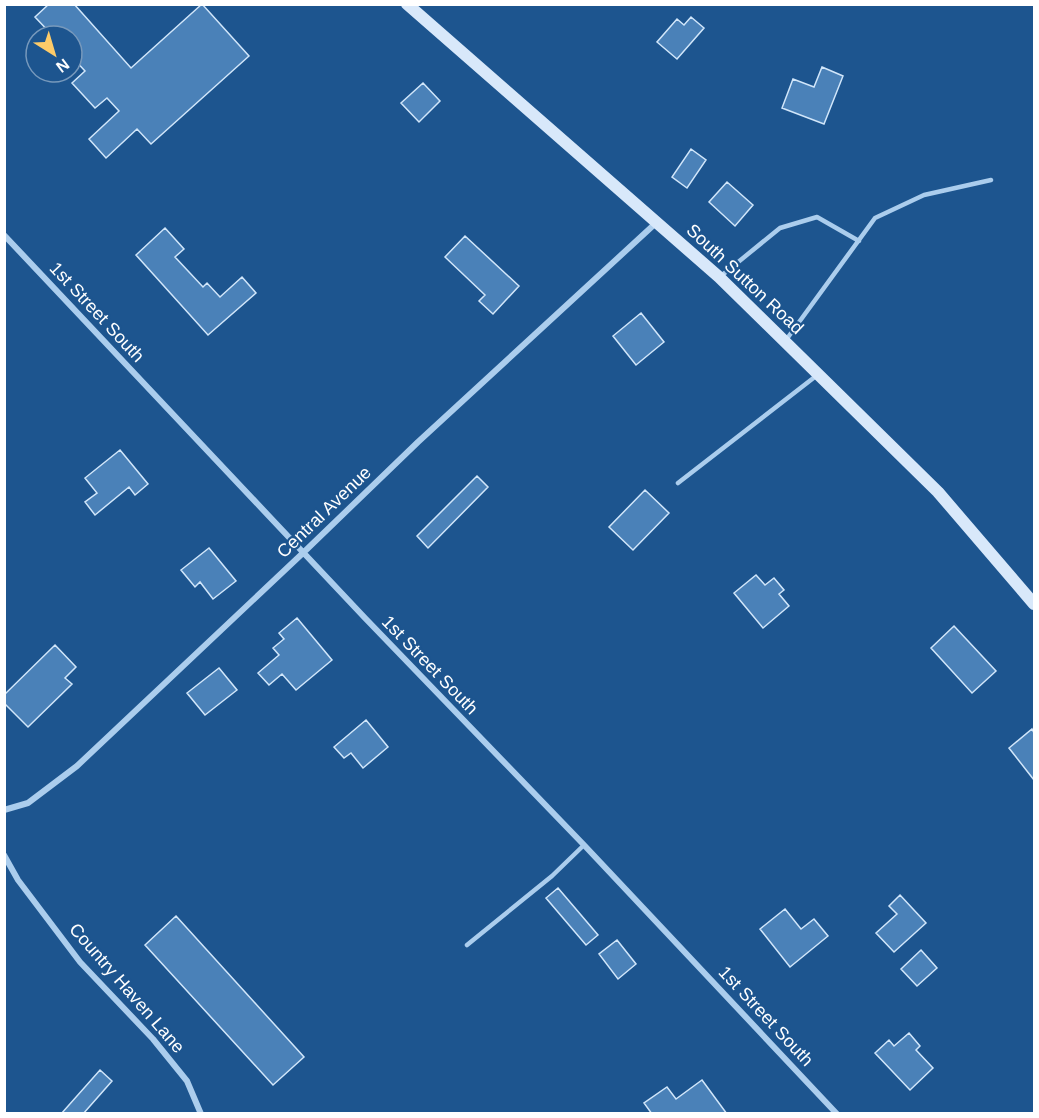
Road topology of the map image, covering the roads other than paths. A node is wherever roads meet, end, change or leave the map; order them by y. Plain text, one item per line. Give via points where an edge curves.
1 (412, 6) edge
2 (991, 180) dead end
3 (657, 222) junction
4 (4, 235) edge
5 (859, 241) junction
6 (719, 277) junction
7 (785, 342) junction
8 (819, 374) junction
9 (678, 483) dead end
10 (304, 552) junction
11 (1035, 604) edge
12 (4, 810) edge
13 (584, 845) junction
14 (4, 855) edge
15 (467, 945) dead end
16 (201, 1113) edge
17 (837, 1113) edge

1 - 3 main road, South Sutton Road
2 - 5 lane via 924,195 875,218
3 - 6 main road, South Sutton Road
3 - 10 street, Central Avenue
4 - 10 street, 1st Street South
5 - 6 lane via 817,217 780,228
5 - 7 lane
6 - 7 main road, South Sutton Road
7 - 8 main road, South Sutton Road
8 - 9 lane
8 - 11 main road, South Sutton Road via 938,492
10 - 12 street, Central Avenue via 77,766 28,802
10 - 13 street, 1st Street South
13 - 15 lane
13 - 17 street, 1st Street South
14 - 16 street, Country Haven Lane via 18,880 80,962 187,1081

